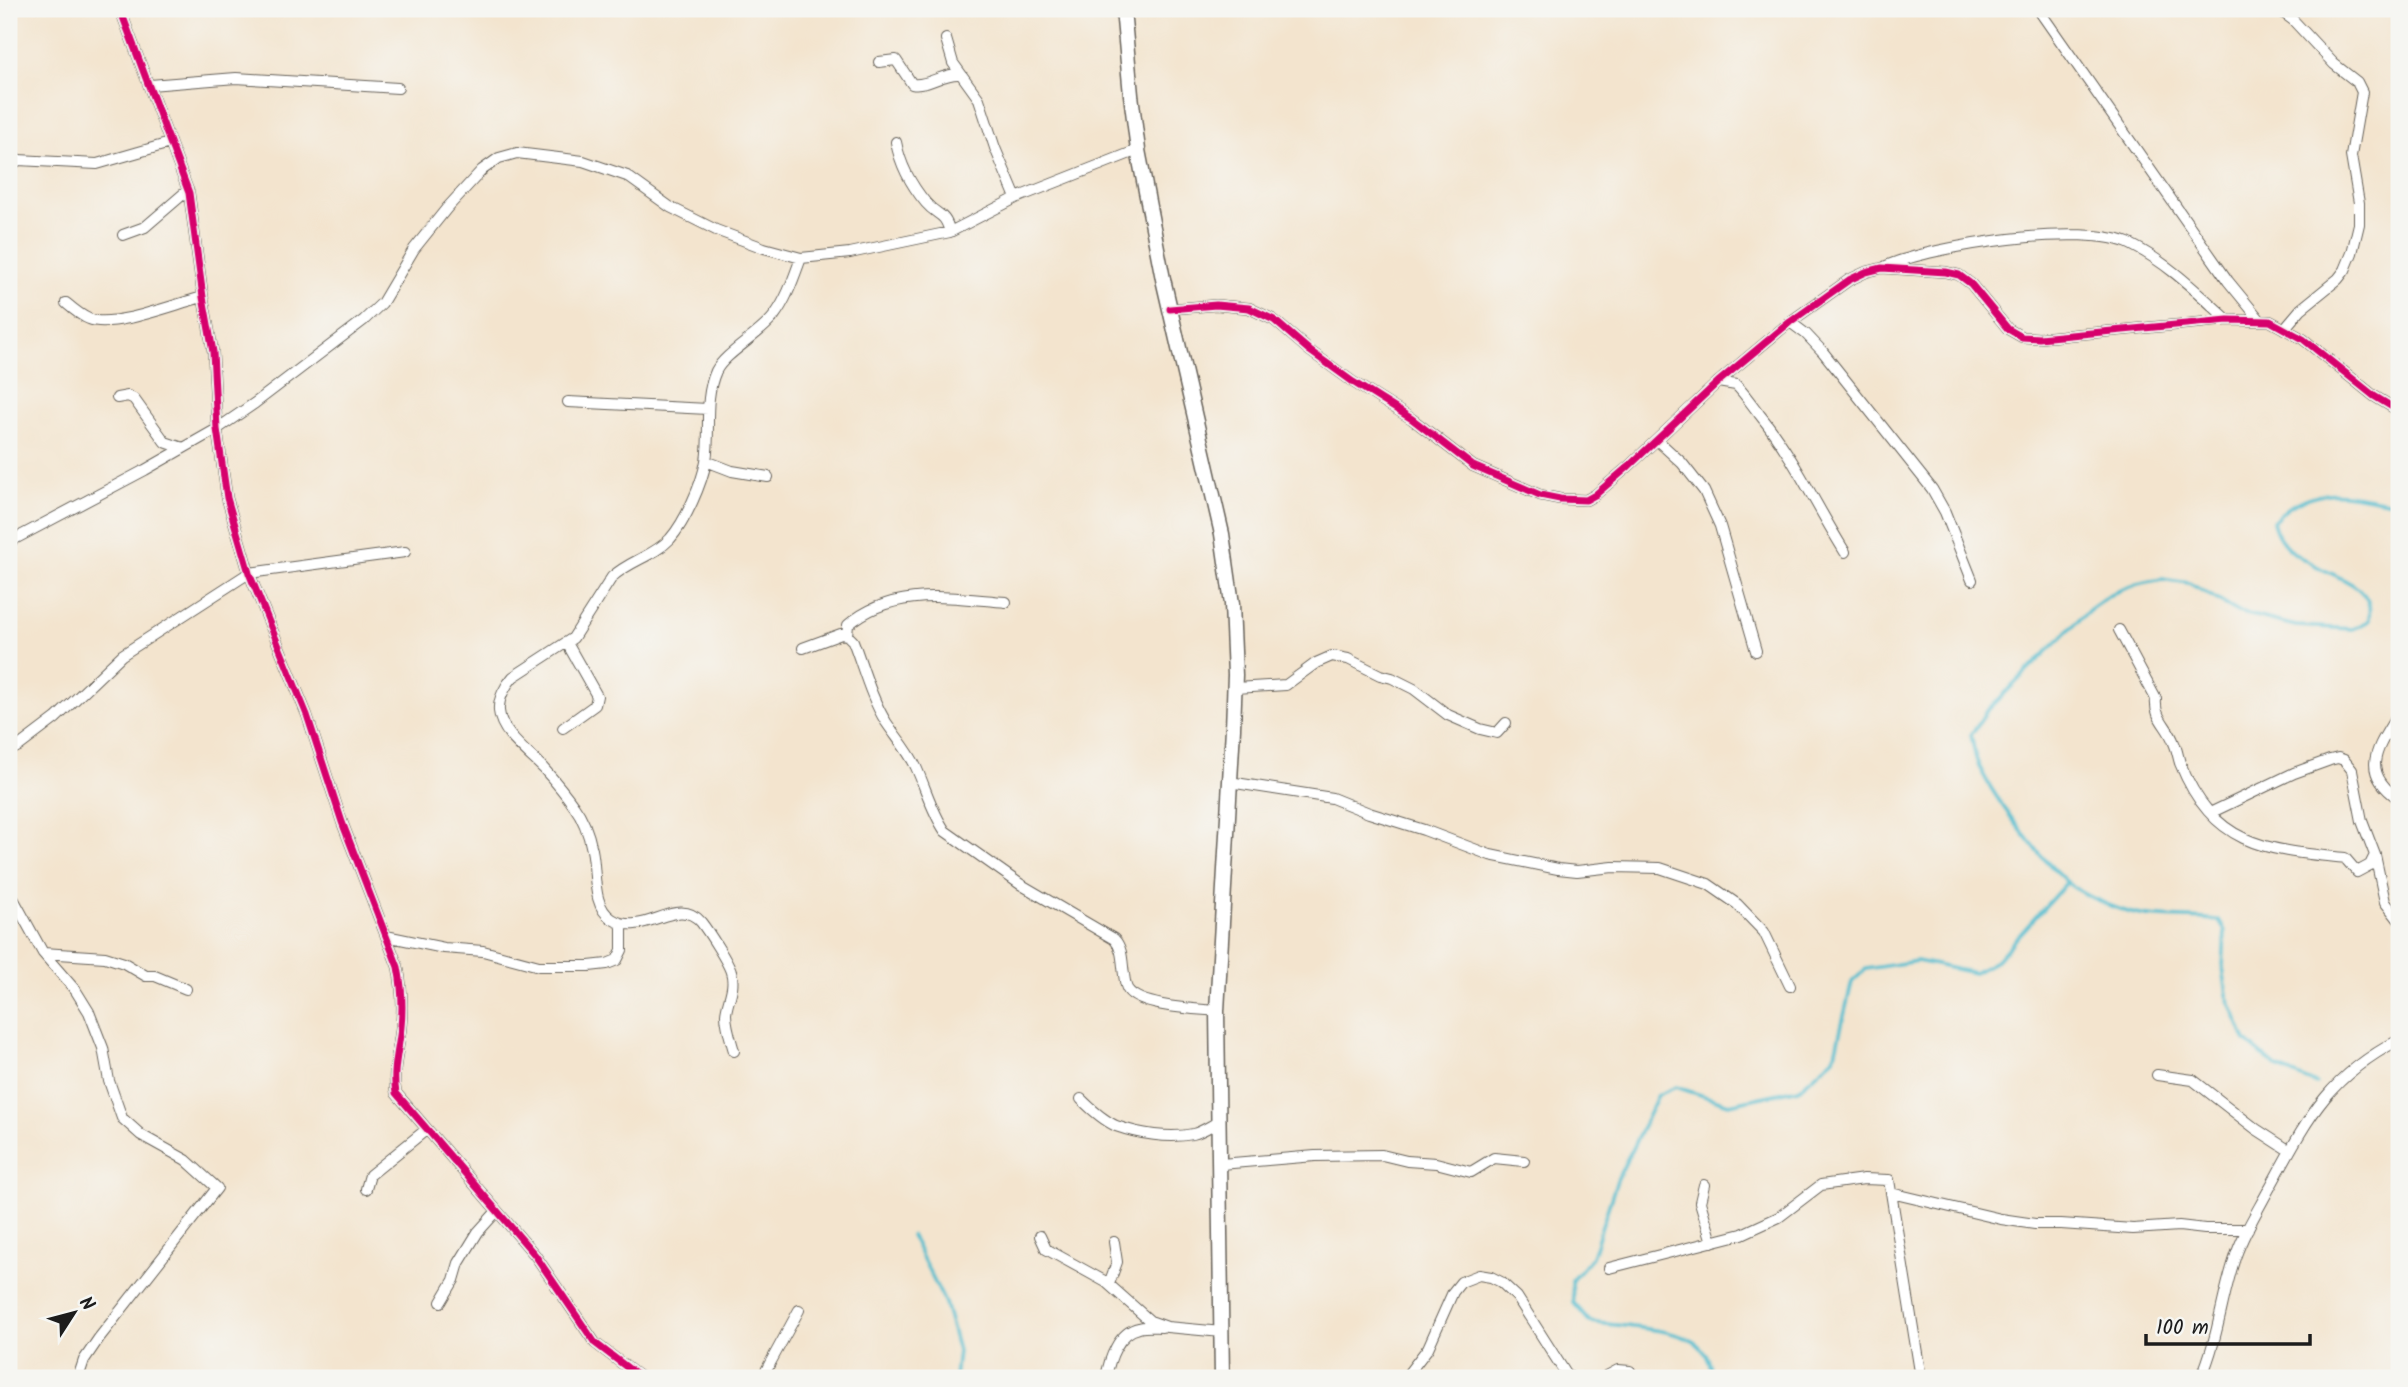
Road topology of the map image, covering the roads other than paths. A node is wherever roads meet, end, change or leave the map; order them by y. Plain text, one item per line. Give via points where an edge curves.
1 (120, 9) edge
2 (1123, 9) edge
3 (2038, 9) edge
4 (2277, 9) edge
5 (946, 39) dead end
6 (879, 62) dead end
7 (959, 74) junction
8 (150, 85) junction
9 (398, 88) dead end
10 (896, 142) dead end
11 (170, 143) junction
12 (1138, 150) junction
13 (9, 168) edge
14 (188, 190) junction
15 (1016, 198) junction
16 (950, 232) junction
17 (123, 235) dead end
18 (801, 258) junction
19 (1882, 268) junction
20 (203, 297) junction
21 (66, 303) dead end
22 (1170, 309) junction
23 (2228, 320) junction
24 (2260, 320) junction
25 (1790, 322) junction
26 (2284, 329) junction
27 (1718, 382) junction
28 (117, 398) dead end
29 (568, 402) dead end
30 (708, 408) junction
31 (2399, 411) edge
32 (217, 429) junction
33 (1657, 440) junction
34 (183, 448) junction
35 (706, 461) junction
36 (768, 477) dead end
37 (9, 542) edge
38 (405, 552) dead end
39 (1845, 552) dead end
40 (250, 573) junction
41 (1972, 580) dead end
42 (1006, 602) dead end
43 (2119, 630) dead end
44 (847, 635) junction
45 (567, 643) junction
46 (803, 648) dead end
47 (1756, 651) dead end
48 (1235, 688) junction
49 (2399, 712) edge
50 (1506, 723) dead end
51 (562, 728) dead end
52 (9, 751) edge
53 (1230, 782) junction
54 (2399, 799) edge
55 (2210, 813) junction
56 (2375, 855) junction
57 (9, 891) edge
58 (2399, 920) edge
59 (622, 924) junction
60 (386, 936) junction
61 (43, 953) junction
62 (1790, 986) dead end
63 (186, 989) dead end
64 (1217, 1011) junction
65 (2399, 1040) edge
66 (734, 1051) dead end
67 (2157, 1076) dead end
68 (1081, 1099) dead end
69 (1218, 1122) junction
70 (427, 1129) junction
71 (2290, 1151) junction
72 (1524, 1161) dead end
73 (1221, 1164) junction
74 (1704, 1185) dead end
75 (366, 1189) dead end
76 (1891, 1193) junction
77 (497, 1211) junction
78 (2248, 1228) junction
79 (1041, 1236) dead end
80 (1114, 1242) dead end
81 (1712, 1242) junction
82 (1609, 1268) dead end
83 (1108, 1284) junction
84 (441, 1302) dead end
85 (799, 1310) dead end
86 (1167, 1326) junction
87 (1222, 1332) junction
88 (1630, 1371) dead end
89 (78, 1378) edge
90 (641, 1378) edge
91 (762, 1378) edge
92 (1106, 1378) edge
93 (1222, 1378) edge
94 (1405, 1378) edge
95 (1571, 1378) edge
96 (1603, 1378) edge
97 (1921, 1378) edge
98 (2201, 1378) edge

1 - 8 street
2 - 12 main road
3 - 24 street
4 - 26 street via 2357,82 2362,92 2351,156 2359,213 2352,253 2338,279
5 - 7 street
6 - 7 street via 896,60 917,85
7 - 15 street via 979,99
8 - 9 street via 236,78
8 - 11 street
10 - 16 street via 906,173 928,205 946,218
11 - 13 street via 97,164 19,160
11 - 14 street
12 - 15 street
12 - 22 main road
14 - 17 street via 145,227
14 - 20 street
15 - 16 street
16 - 18 street
18 - 30 street via 774,317 717,368 709,386
18 - 32 street via 716,230 670,207 627,176 583,161 517,153 499,158 447,208 414,249 382,303
19 - 23 street via 1959,275 2008,329 2022,337
19 - 23 street via 1939,250 2044,235 2111,237 2167,266
19 - 25 street via 1849,280
20 - 21 street via 104,321 86,318
20 - 32 street via 213,352
22 - 33 street via 1249,308 1274,320 1310,351 1473,466 1541,495 1586,500
22 - 48 main road via 1222,534 1232,604
23 - 24 street
24 - 26 street
25 - 27 street
25 - 41 street via 1823,352 1931,489
26 - 31 street
27 - 33 street
27 - 39 street via 1736,385 1774,433
28 - 34 street via 134,399 165,442
29 - 30 street
30 - 35 street
32 - 34 street
32 - 40 street via 227,498
33 - 47 street via 1704,491 1720,526
34 - 37 street
35 - 36 street
35 - 45 street via 673,536 612,577
38 - 40 street
40 - 52 street via 122,655 56,718
40 - 60 street via 307,715
42 - 44 street via 910,597 859,615 848,625
43 - 55 street via 2156,699 2155,711 2173,740 2180,763
44 - 46 street
44 - 64 street via 886,722 904,744 946,831 1020,884 1114,939 1119,944 1128,991 1134,996 1163,1006
45 - 51 street via 597,701
45 - 59 street via 513,677 499,701 499,713 581,818 593,852 598,898 610,919
48 - 50 street via 1286,685 1332,656 1392,678 1448,715 1480,729 1497,733
48 - 53 main road
49 - 54 street via 2378,748 2375,763 2378,780
53 - 62 street via 1332,798 1490,855 1577,871 1660,868 1707,884 1737,904 1764,932
53 - 64 main road
55 - 56 street via 2225,829 2260,846 2345,858 2357,872 2370,865
55 - 56 street via 2294,773 2338,758 2351,770
56 - 58 street via 2385,902
57 - 61 street
59 - 60 street via 622,950 617,960 589,966 539,966 483,951
59 - 66 street via 647,924 682,912 702,924 732,973 726,1014
60 - 70 street via 402,984 396,1093
61 - 63 street via 105,957
61 - 89 street via 89,1012 122,1118 141,1135 186,1160 217,1188 99,1338
64 - 69 main road
65 - 71 street via 2333,1086
67 - 71 street via 2193,1080
68 - 69 street via 1115,1125 1165,1136 1191,1134
69 - 73 main road
70 - 75 street via 370,1175
70 - 77 street
71 - 78 street
72 - 73 street via 1494,1158 1471,1172 1382,1155
73 - 87 main road
74 - 81 street via 1700,1202
76 - 78 street via 2035,1224
76 - 81 street via 1889,1180 1821,1185 1767,1224
76 - 97 street
77 - 84 street via 478,1232
77 - 90 street via 535,1255 595,1343
78 - 98 street
79 - 83 street via 1046,1250
80 - 83 street via 1117,1262
81 - 82 street
83 - 86 street via 1150,1321
85 - 91 street
86 - 87 street
86 - 92 street via 1126,1333 1111,1358
87 - 93 main road
88 - 96 street via 1618,1370
94 - 95 street via 1428,1348 1453,1292 1461,1282 1479,1275 1491,1276 1517,1297

